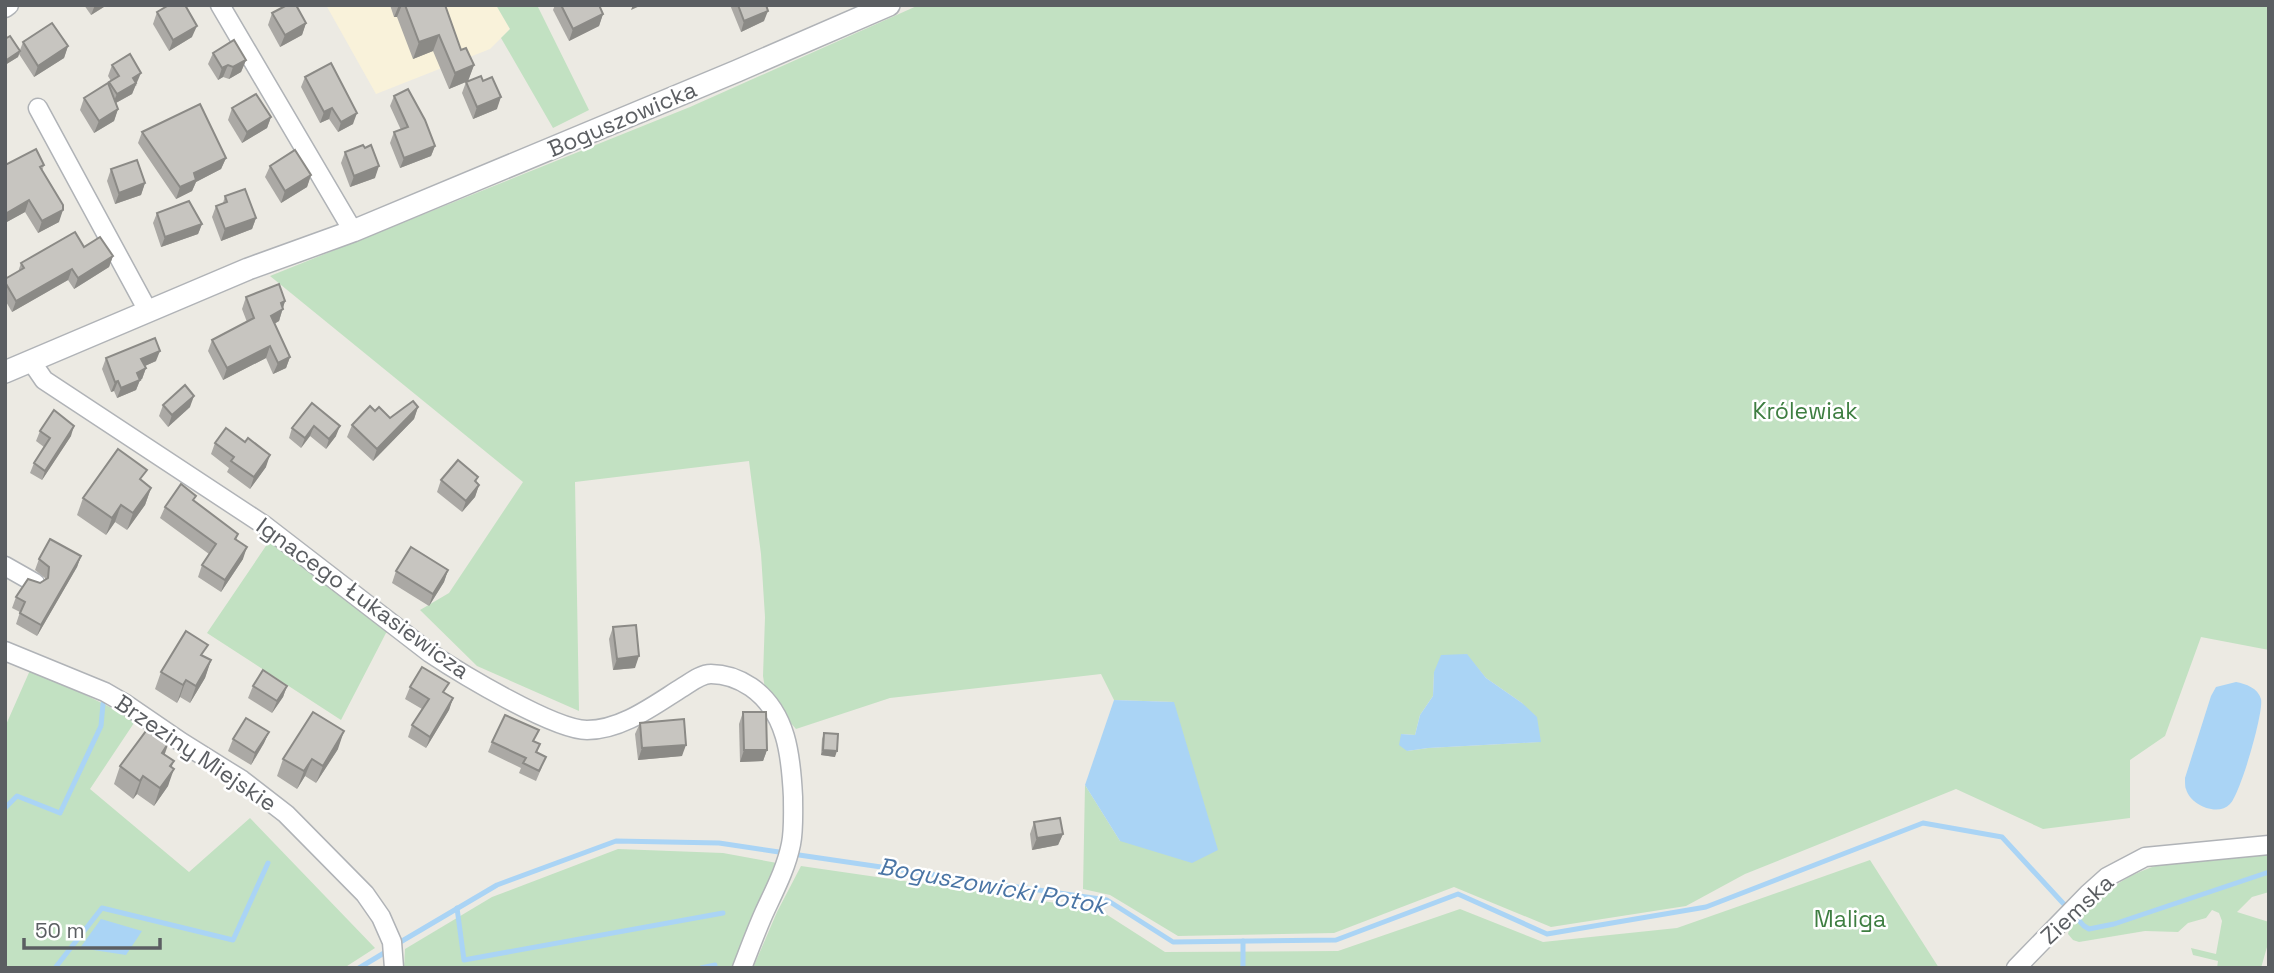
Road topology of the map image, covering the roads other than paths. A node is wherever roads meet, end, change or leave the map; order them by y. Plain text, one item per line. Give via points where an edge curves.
1 (220, 5) edge
2 (889, 5) edge
3 (38, 108) dead end
4 (353, 231) junction
5 (148, 311) junction
6 (31, 361) junction
7 (5, 372) edge
8 (5, 566) edge
9 (35, 583) edge
10 (5, 651) edge
11 (2269, 845) edge
12 (393, 955) edge
13 (742, 968) edge
14 (2016, 968) edge

1 - 4 street
2 - 4 street, Boguszowicka
3 - 5 street
4 - 5 street, Boguszowicka
5 - 6 street, Boguszowicka
6 - 7 street, Boguszowicka
6 - 13 street, Ignacego Łukasiewicza via 44,380 264,525 430,653 551,720 575,729 601,729 710,674 735,678 761,695 786,739 792,841
8 - 9 street
10 - 12 street, Brzeziny Miejskie via 124,702 264,796 365,894 381,917
11 - 14 street, Ziemska via 2145,857 2107,877

